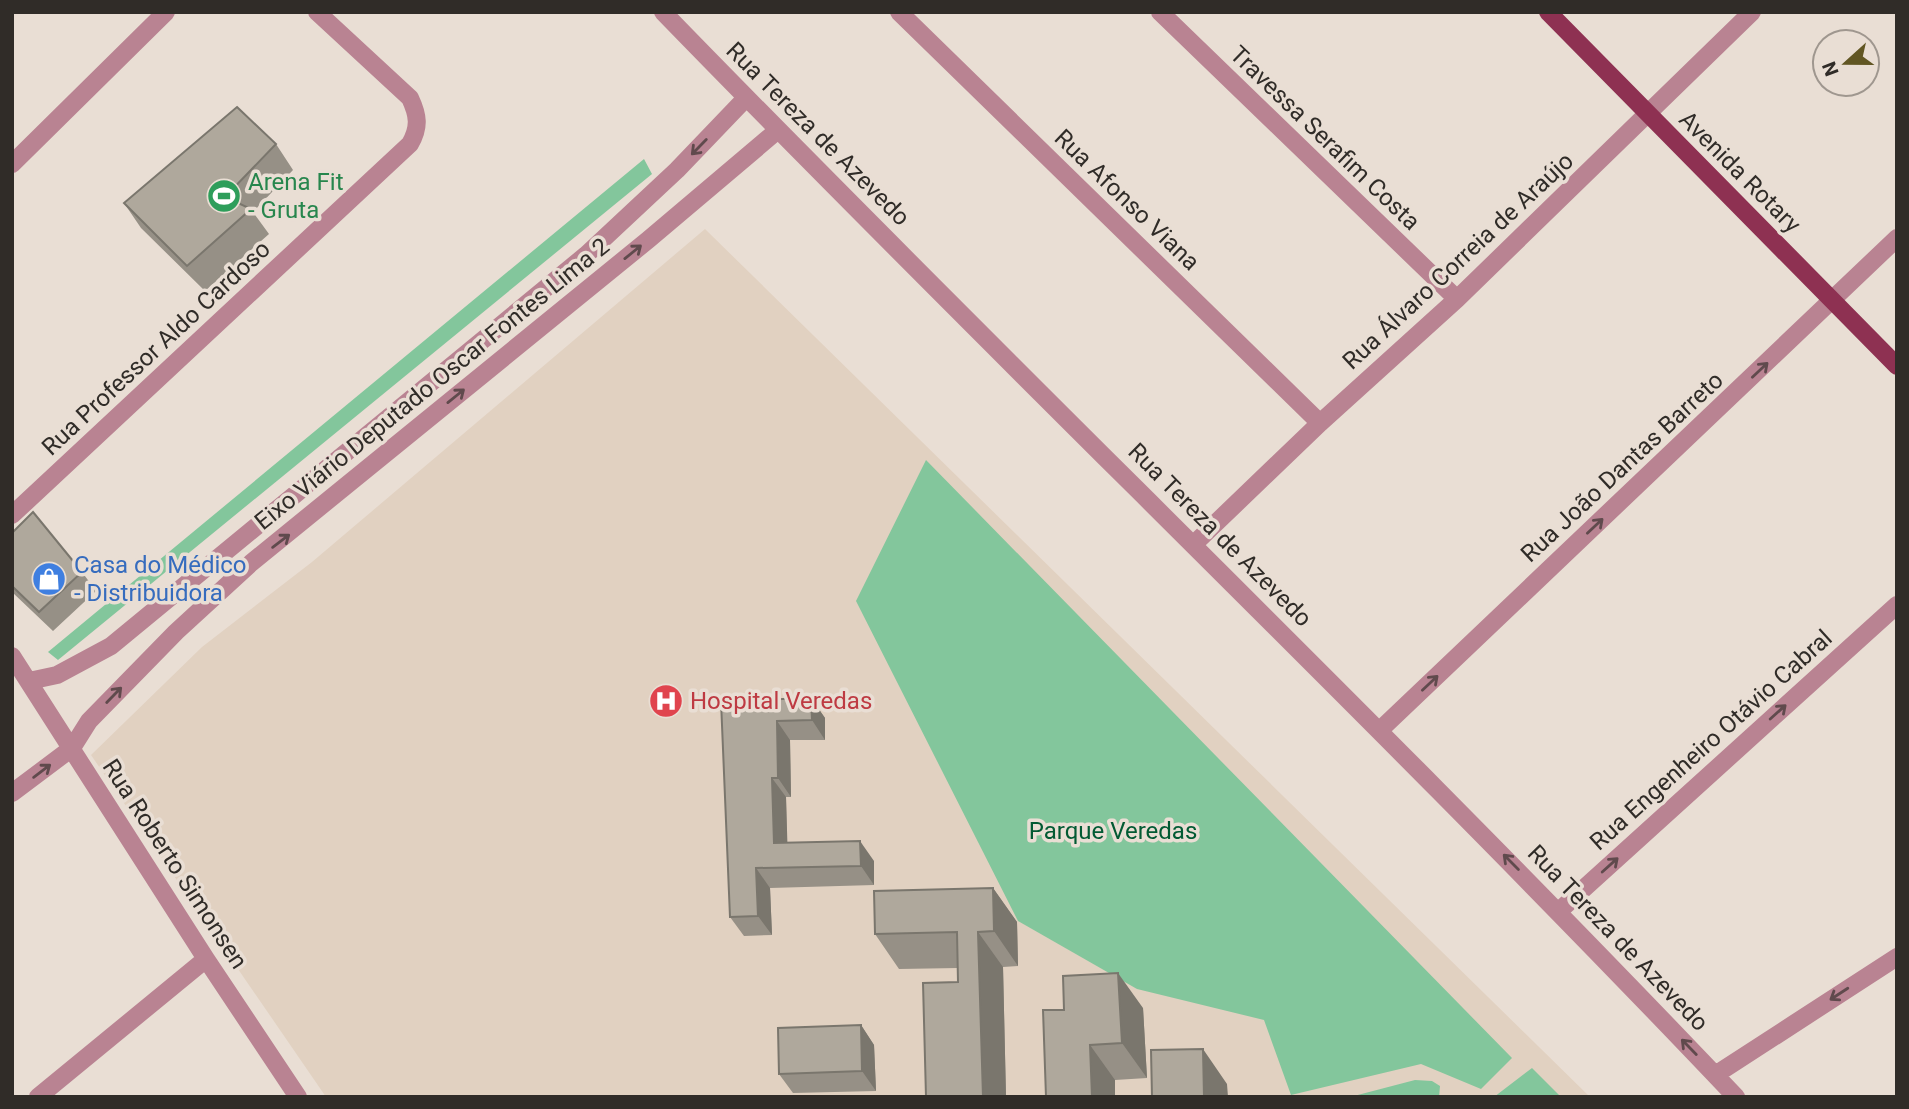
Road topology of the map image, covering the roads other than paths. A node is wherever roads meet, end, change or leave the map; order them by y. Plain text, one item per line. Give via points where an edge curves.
1 (166, 12) edge
2 (317, 12) edge
3 (663, 12) edge
4 (899, 12) edge
5 (1160, 12) edge
6 (1548, 12) edge
7 (1752, 12) edge
8 (746, 98) junction
9 (1648, 115) junction
10 (778, 130) junction
11 (12, 164) edge
12 (1897, 238) edge
13 (1457, 299) junction
14 (1833, 300) junction
15 (1897, 366) edge
16 (1320, 423) junction
17 (12, 515) edge
18 (1194, 544) junction
19 (1897, 605) edge
20 (12, 656) edge
21 (29, 681) junction
22 (1380, 730) junction
23 (72, 748) junction
24 (12, 793) edge
25 (1559, 911) junction
26 (1897, 957) edge
27 (206, 960) junction
28 (1715, 1075) junction
29 (38, 1097) edge
30 (298, 1097) edge
31 (1736, 1097) edge

1 - 11 street
2 - 17 street, Rua Professor Aldo Cardoso via 410,98 418,125 410,144
3 - 8 street, Rua Tereza de Azevedo
4 - 16 street, Rua Afonso Viana
5 - 13 street, Travessa Serafim Costa
6 - 9 main road, Avenida Rotary
7 - 9 street, Rua Álvaro Correia de Araújo
8 - 10 street, Rua Tereza de Azevedo
8 -> 21 street, Eixo Viário Deputado Oscar Fontes Lima 2 via 586,255 111,646 57,675
9 - 13 street, Rua Álvaro Correia de Araújo
9 - 14 main road, Avenida Rotary
10 - 18 street, Rua Tereza de Azevedo
23 -> 10 street, Eixo Viário Deputado Oscar Fontes Lima 2 via 89,721 251,563
12 - 14 street, Rua João Dantas Barreto
13 - 16 street, Rua Álvaro Correia de Araújo
14 - 15 main road, Avenida Rotary
22 -> 14 street, Rua João Dantas Barreto
16 - 18 street, Rua Álvaro Correia de Araújo
18 - 22 street, Rua Tereza de Azevedo
25 -> 19 street, Rua Engenheiro Otávio Cabral
20 - 21 street, Rua Roberto Simonsen
21 - 23 street, Rua Roberto Simonsen
25 -> 22 street, Rua Tereza de Azevedo
24 -> 23 street, Eixo Viário Deputado Oscar Fontes Lima 2
23 - 27 street, Rua Roberto Simonsen
28 -> 25 street, Rua Tereza de Azevedo
26 -> 28 street
27 - 29 street
27 - 30 street, Rua Roberto Simonsen
28 - 31 street, Rua Tereza de Azevedo

